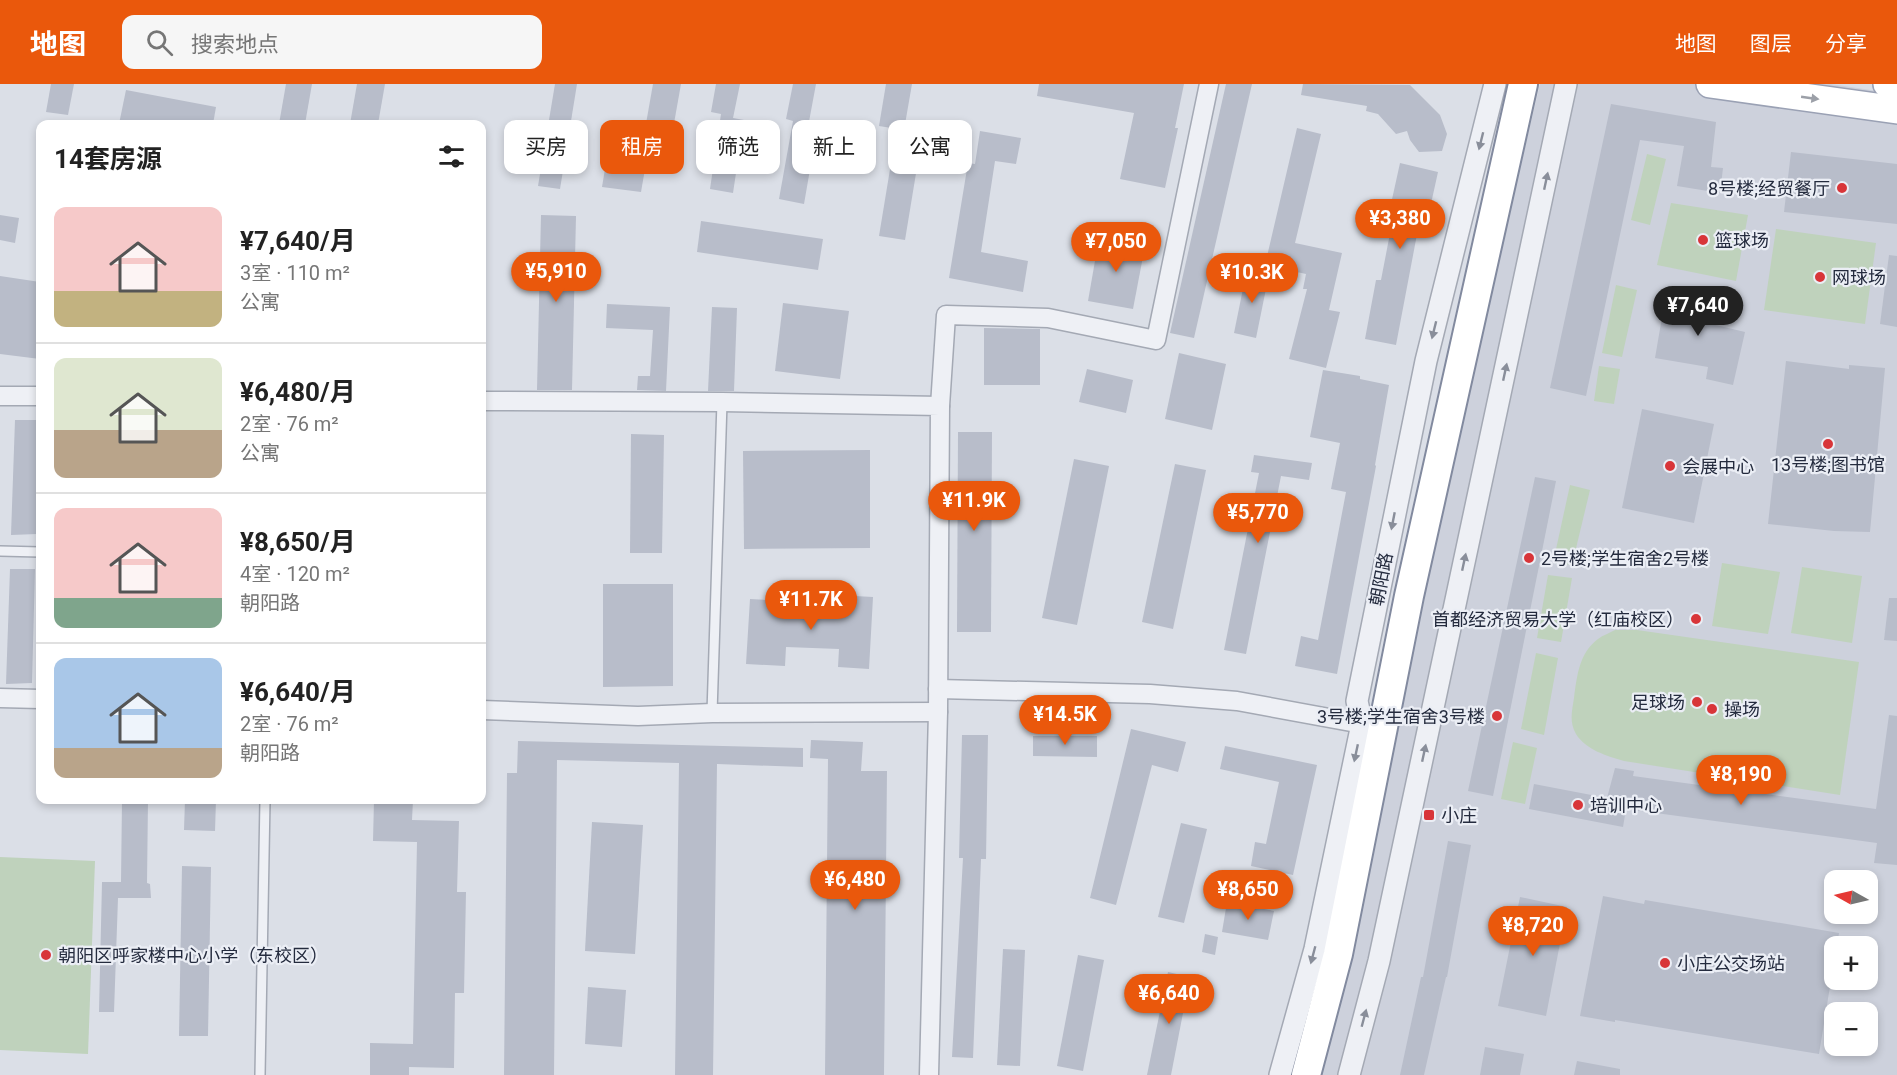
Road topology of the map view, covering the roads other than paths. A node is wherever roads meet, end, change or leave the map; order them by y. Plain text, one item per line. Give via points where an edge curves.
1 (1209, 84) edge
2 (1495, 84) edge
3 (1523, 84) edge
4 (1542, 84) edge
5 (1566, 84) edge
6 (1710, 84) edge
7 (1887, 84) edge
8 (1897, 85) edge
9 (1897, 110) edge
10 (0, 396) edge
11 (36, 396) edge
12 (486, 401) edge
13 (722, 402) junction
14 (940, 406) junction
15 (0, 551) edge
16 (36, 552) edge
17 (938, 689) junction
18 (0, 698) edge
19 (36, 699) edge
20 (486, 710) edge
21 (712, 712) junction
22 (938, 712) junction
23 (1362, 724) junction
24 (265, 804) edge
25 (260, 1075) edge
26 (929, 1075) edge
27 (1280, 1075) edge
28 (1305, 1075) edge
29 (1324, 1075) edge
30 (1349, 1075) edge

1 - 14 street via 1156,340 1048,318 946,315
2 -> 23 street, 朝阳路 via 1423,372 1357,701
3 - 28 highway, 朝阳路 via 1409,596 1338,954
4 - 29 highway
30 -> 5 street via 1379,961
6 -> 9 main road
7 - 8 main road
10 - 11 street
12 - 13 street
13 - 14 street
13 - 21 lane
14 - 17 street
15 - 16 lane
17 - 22 street
17 - 23 street via 1237,701
18 - 19 street
20 - 21 street via 638,716
21 - 22 street
22 - 26 street
23 -> 27 street, 朝阳路 via 1315,949
24 - 25 lane

